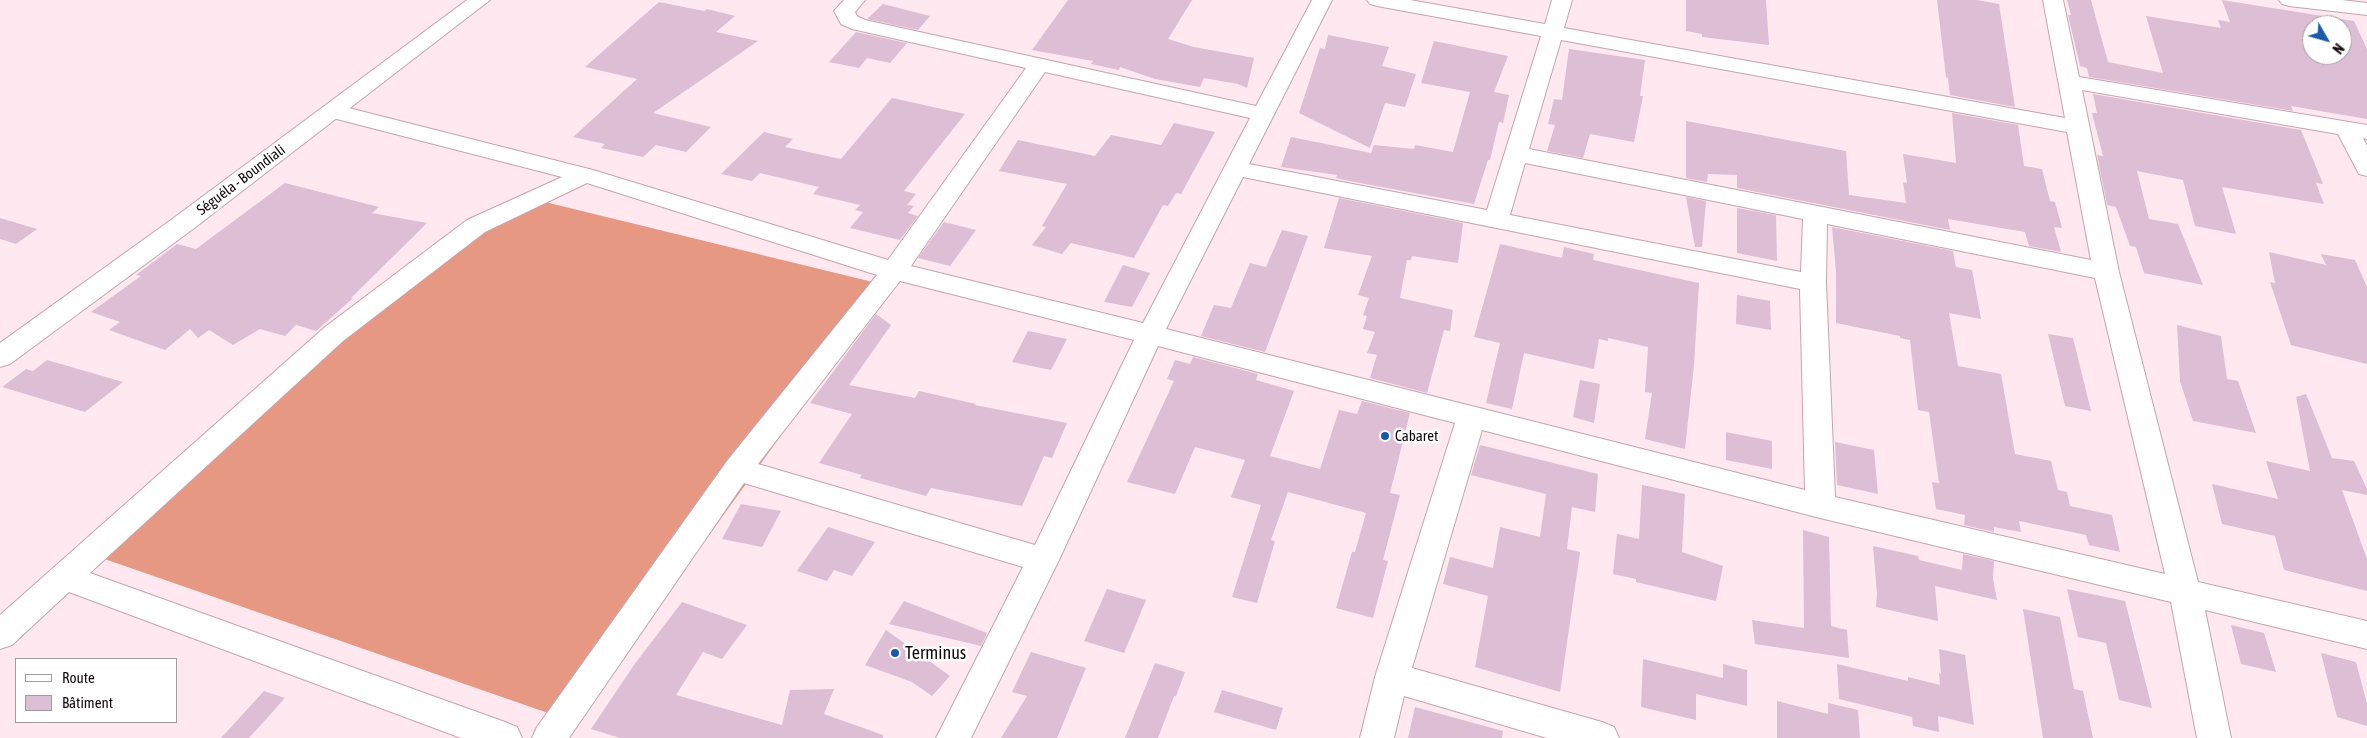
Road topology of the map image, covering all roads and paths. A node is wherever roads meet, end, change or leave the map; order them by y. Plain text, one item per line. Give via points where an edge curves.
1 (456, 0) edge
2 (480, 0) edge
3 (855, 0) edge
4 (1322, 0) edge
5 (1377, 0) edge
6 (1562, 0) edge
7 (2054, 0) edge
8 (2289, 0) edge
9 (2367, 9) edge
10 (1553, 32) junction
11 (1040, 64) junction
12 (2070, 82) junction
13 (333, 111) junction
14 (1264, 114) junction
15 (2077, 127) junction
16 (2357, 131) edge
17 (1516, 154) junction
18 (1234, 168) junction
19 (2367, 169) edge
20 (585, 175) junction
21 (1815, 215) junction
22 (1498, 219) junction
23 (894, 271) junction
24 (2106, 272) junction
25 (1813, 283) junction
26 (1150, 334) junction
27 (0, 335) edge
28 (0, 357) edge
29 (1472, 418) junction
30 (737, 468) junction
31 (1820, 506) junction
32 (1043, 560) junction
33 (64, 577) junction
34 (2185, 592) junction
35 (0, 634) edge
36 (2367, 635) edge
37 (1392, 677) junction
38 (505, 738) edge
39 (549, 738) edge
40 (953, 738) edge
41 (1376, 738) edge
42 (1602, 738) edge
43 (2214, 738) edge

1 - 27 street, Séguéla - Boundiali
2 - 13 street, Séguéla - Boundiali
3 - 11 street via 844,11 848,20 859,26
4 - 14 street
5 - 10 street
6 - 10 street
7 - 12 street
8 - 9 street
10 - 15 street
10 - 17 street
11 - 14 street
11 - 23 street
12 - 15 street
12 - 16 street
13 - 20 street
13 - 28 street, Séguéla - Boundiali
14 - 18 street
15 - 24 street
16 - 19 street
17 - 21 street
17 - 22 street
18 - 22 street
18 - 26 street
20 - 23 street
20 - 33 street via 476,226 334,334
21 - 24 street
21 - 25 street
22 - 25 street
23 - 26 street
23 - 30 street
24 - 34 street
25 - 31 street
26 - 29 street
26 - 32 street
29 - 31 street
29 - 37 street
30 - 32 street
30 - 39 street
31 - 34 street
32 - 40 street
33 - 35 street
33 - 38 street
34 - 36 street
34 - 43 street
37 - 41 street
37 - 42 street

